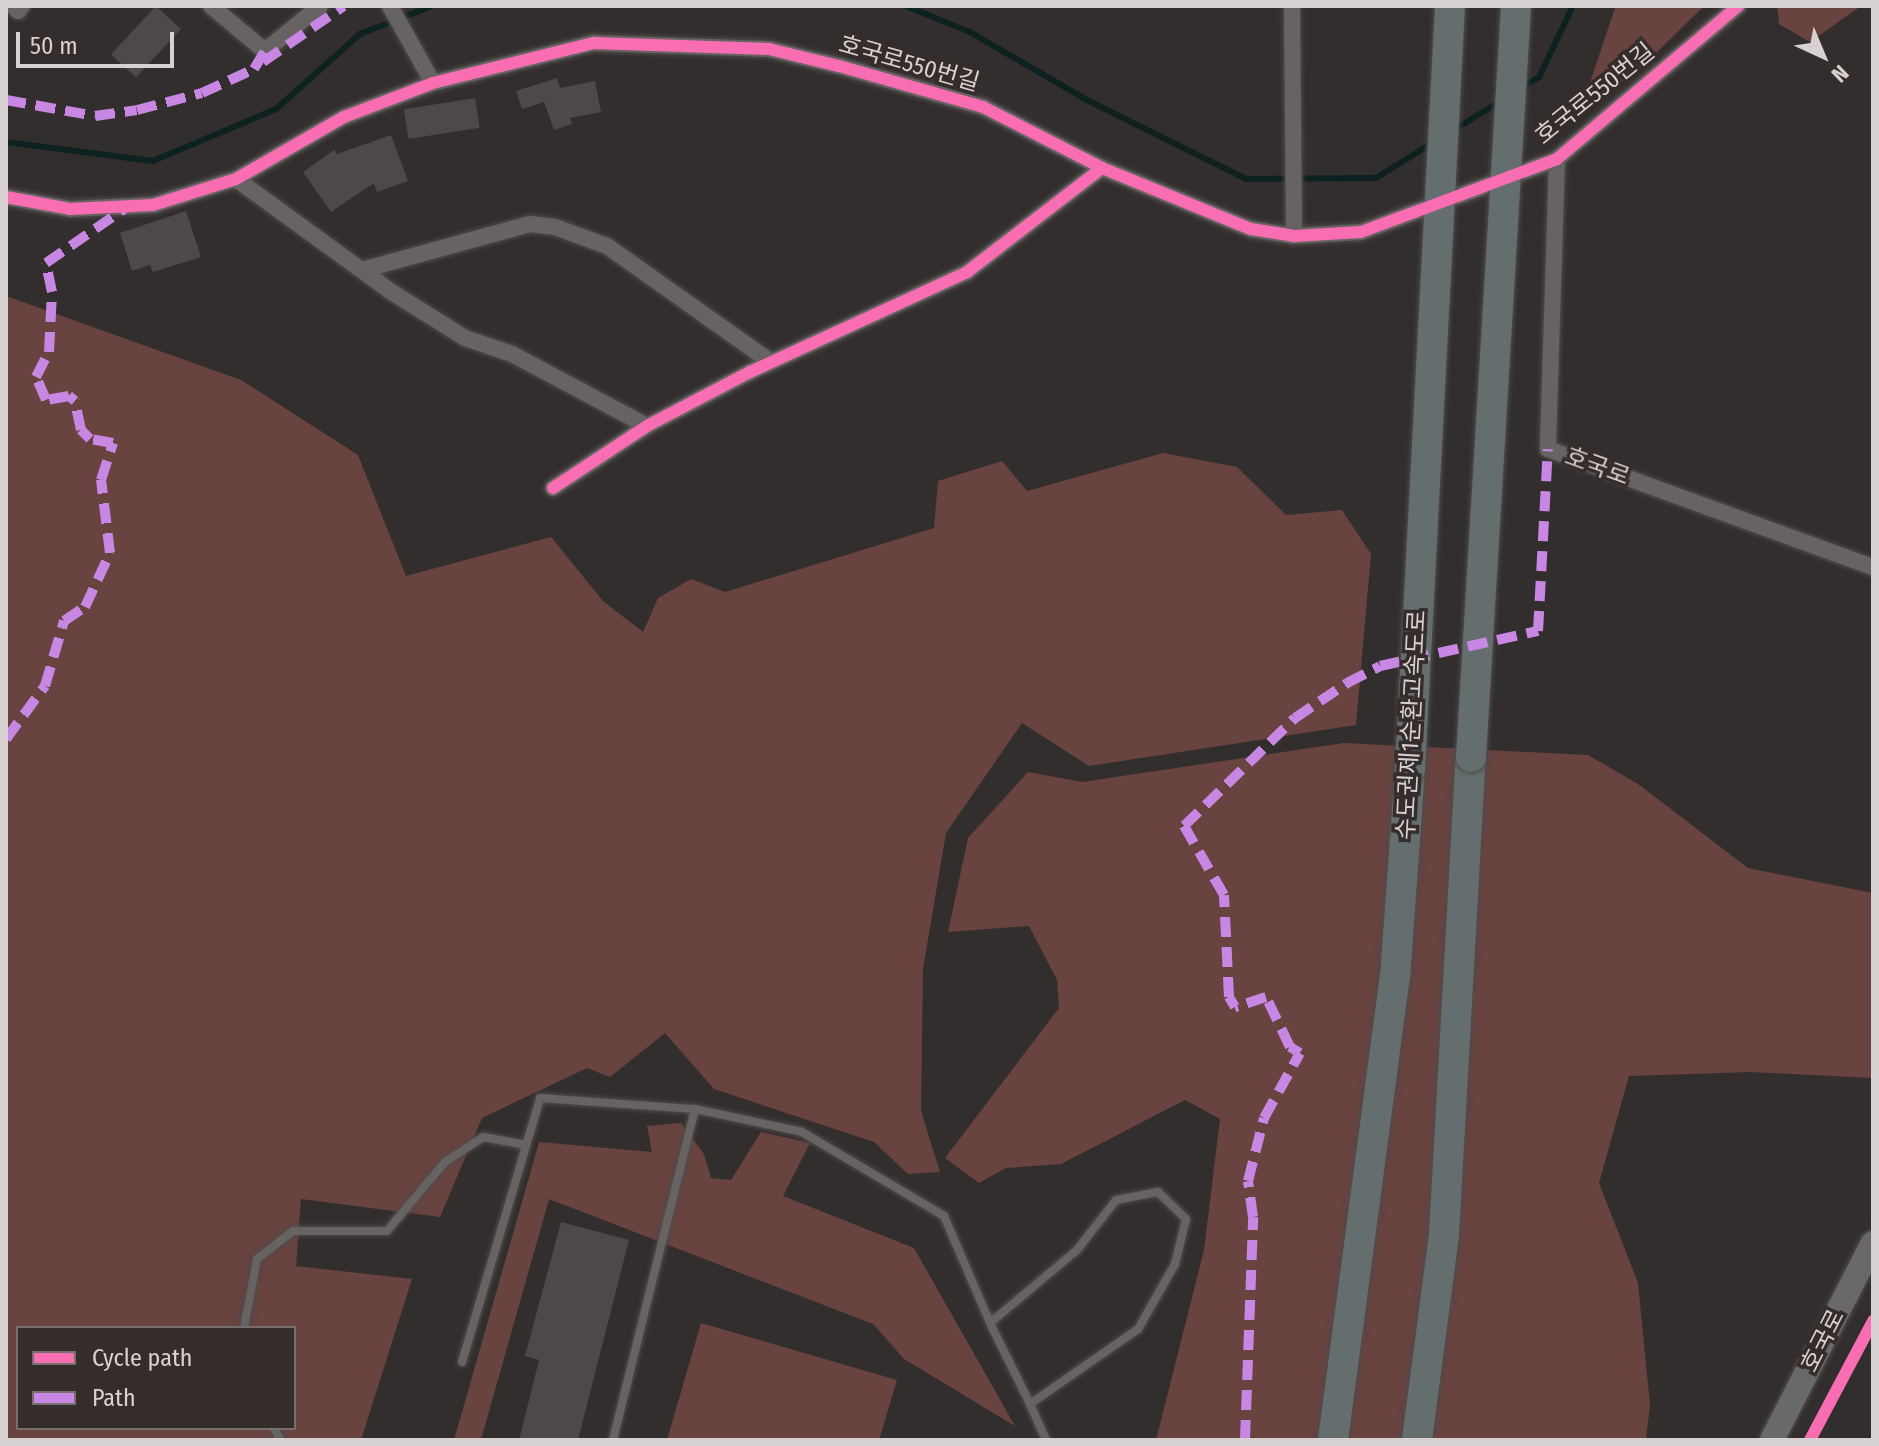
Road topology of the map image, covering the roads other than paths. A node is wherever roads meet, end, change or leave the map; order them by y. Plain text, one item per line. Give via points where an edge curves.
1 (13, 6) edge
2 (22, 6) edge
3 (211, 6) edge
4 (320, 6) edge
5 (390, 6) edge
6 (1292, 6) edge
7 (1450, 6) edge
8 (1516, 6) edge
9 (1738, 6) edge
10 (433, 83) junction
11 (1557, 159) junction
12 (1102, 168) junction
13 (236, 179) junction
14 (6, 197) edge
15 (1294, 236) junction
16 (362, 270) junction
17 (771, 362) junction
18 (647, 426) junction
19 (553, 488) dead end
20 (1873, 567) edge
21 (695, 1109) junction
22 (526, 1145) junction
23 (1873, 1243) edge
24 (990, 1323) junction
25 (244, 1326) edge
26 (462, 1362) dead end
27 (1030, 1404) junction
28 (613, 1440) edge
29 (1046, 1440) edge
30 (1333, 1440) edge
31 (1417, 1440) edge
32 (1772, 1440) edge

1 - 2 street via 18,11
3 - 4 street via 265,51
5 - 10 street
6 - 15 street
7 - 30 highway, 수도권제1순환고속도로, bridge via 1395,978
8 - 31 highway, bridge via 1444,1234
9 - 11 street, 호국로550번길
10 - 12 street, 호국로550번길 via 594,43 769,49 983,107
10 - 13 street, 호국로550번길 via 344,117
11 - 15 street, 호국로550번길 via 1361,232
11 - 20 street, 호국로 via 1548,449
12 - 15 street, 호국로550번길 via 1251,229
12 - 17 street via 967,272
13 - 14 street, 호국로550번길 via 124,209 70,209
13 - 16 street
16 - 17 street via 530,224 555,227 607,246
16 - 18 street via 465,338 512,354
17 - 18 street
18 - 19 street
21 - 22 lane via 540,1098
21 - 24 lane via 802,1132 944,1216
21 - 28 lane
22 - 25 lane via 483,1137 445,1162 387,1231 293,1231 257,1259
22 - 26 lane
23 - 32 street, 호국로
24 - 27 lane
24 - 27 lane via 1077,1250 1116,1200 1158,1192 1186,1219 1175,1264 1138,1329
27 - 29 lane

